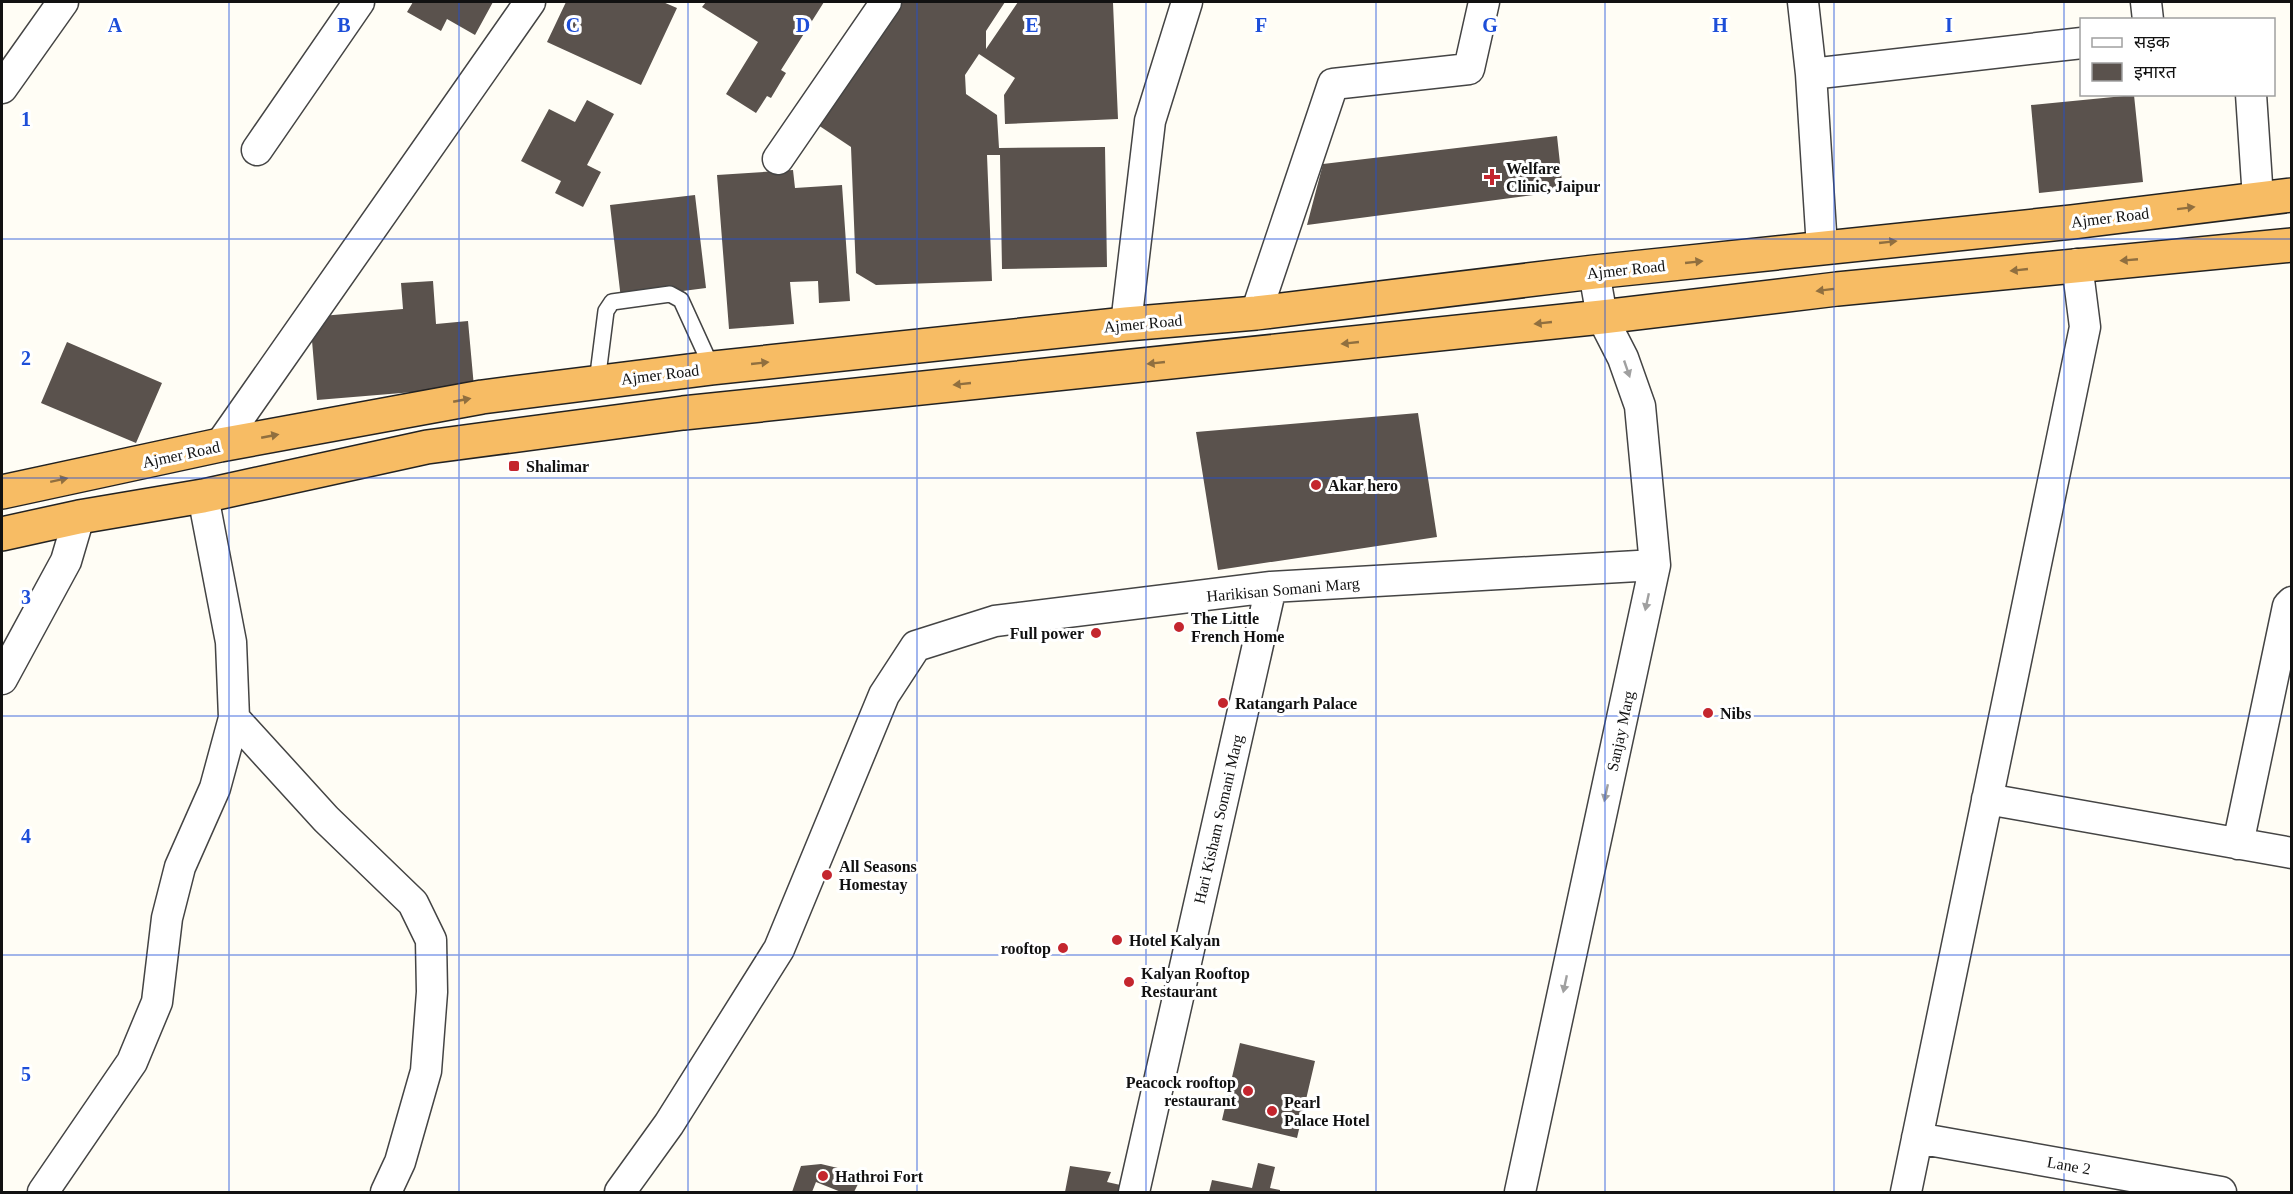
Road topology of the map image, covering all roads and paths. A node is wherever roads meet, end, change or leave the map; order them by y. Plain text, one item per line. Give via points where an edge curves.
1 (63, 2) edge
2 (358, 2) edge
3 (530, 2) edge
4 (886, 2) edge
5 (1187, 2) edge
6 (1484, 2) edge
7 (1803, 2) edge
8 (2146, 2) edge
9 (2148, 18) edge
10 (2080, 43) edge
11 (1811, 74) junction
12 (2, 88) edge
13 (2251, 96) edge
14 (257, 150) dead end
15 (778, 159) dead end
16 (2292, 195) edge
17 (2258, 199) junction
18 (2292, 245) edge
19 (1822, 248) junction
20 (2077, 264) junction
21 (1594, 272) junction
22 (1256, 313) junction
23 (1602, 316) junction
24 (1126, 324) junction
25 (712, 368) junction
26 (597, 382) junction
27 (220, 445) junction
28 (2, 492) edge
29 (202, 496) junction
30 (79, 516) junction
31 (2, 534) edge
32 (1655, 565) junction
33 (1271, 587) junction
34 (2292, 602) edge
35 (2, 679) edge
36 (234, 718) junction
37 (1987, 800) junction
38 (2238, 844) junction
39 (2292, 853) edge
40 (1917, 1138) junction
41 (43, 1192) edge
42 (386, 1192) edge
43 (620, 1192) edge
44 (1134, 1192) edge
45 (1520, 1192) edge
46 (1906, 1192) edge
47 (2221, 1192) edge

1 - 12 street
2 - 14 street
3 - 27 street
4 - 15 street
5 - 24 street via 1150,121
6 - 22 street via 1469,69 1333,84
7 - 11 street
8 - 9 street
10 - 11 street
11 - 19 street
13 - 17 street
16 - 17 highway, Ajmer Road
19 -> 17 highway, Ajmer Road
18 -> 20 highway
21 -> 19 highway, Ajmer Road
20 -> 23 highway
20 - 37 street via 2085,327
21 - 22 highway, Ajmer Road
21 - 23 street, Sanjay Marg
22 - 24 highway, Ajmer Road
23 -> 29 highway via 672,414 427,447
23 -> 32 street, Sanjay Marg via 1623,358 1640,406
25 -> 24 highway, Ajmer Road
25 - 26 highway, Ajmer Road
25 - 26 lane via 681,300 670,294 612,302 606,311
27 -> 26 highway, Ajmer Road via 482,397
28 -> 27 highway, Ajmer Road
29 - 30 highway
29 - 36 street via 231,642
30 - 31 highway
30 - 35 street via 66,561
32 - 33 street, Harikisan Somani Marg
32 -> 45 street, Sanjay Marg
33 - 43 street, Harikisan Somani Marg via 994,621 916,646 884,695 779,949 669,1124
33 - 44 street, Hari Kisham Somani Marg
34 - 38 street via 2288,606
36 - 41 street via 215,788 180,867 167,918 157,1002 132,1062
36 - 42 street via 326,819 413,903 431,940 426,1071 400,1162
37 - 38 street
37 - 40 street
38 - 39 street
40 - 46 street
40 - 47 street, Lane 2

